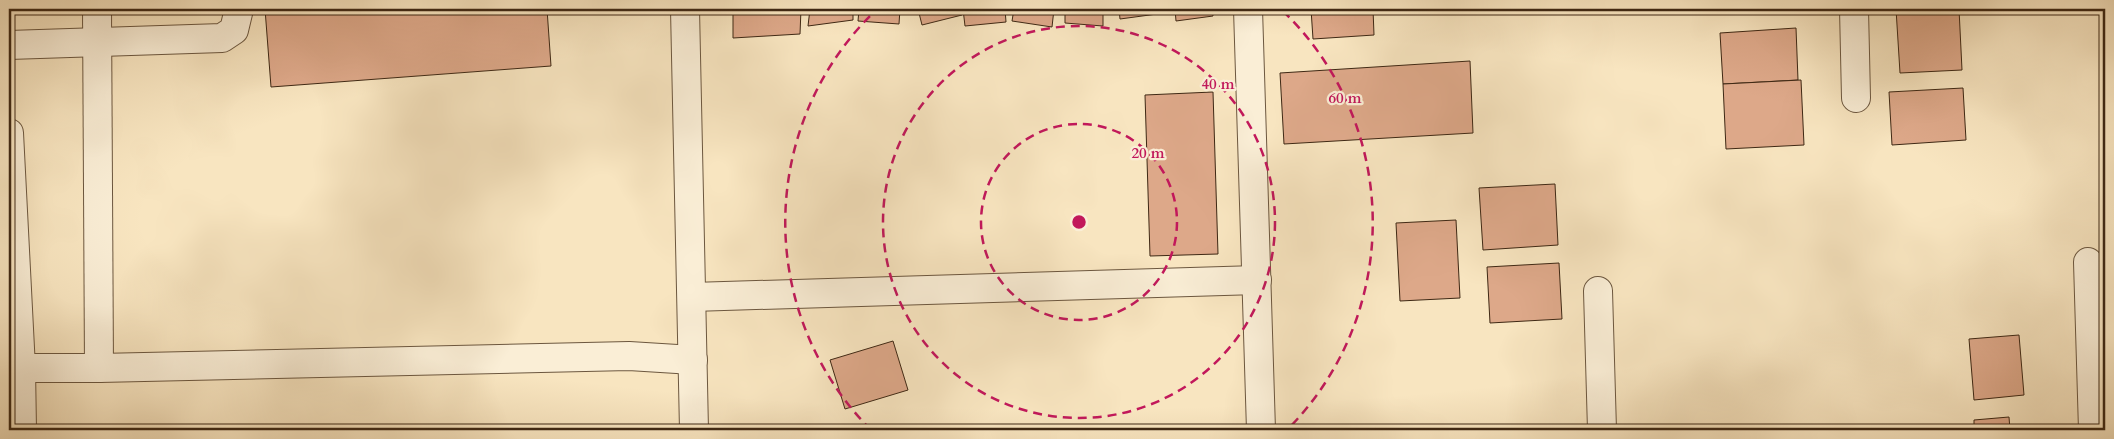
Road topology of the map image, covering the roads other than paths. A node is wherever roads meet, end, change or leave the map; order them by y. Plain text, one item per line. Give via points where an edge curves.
1 (97, 9) edge
2 (239, 9) edge
3 (684, 9) edge
4 (1248, 9) edge
5 (1854, 9) edge
6 (98, 43) junction
7 (9, 45) edge
8 (1856, 98) dead end
9 (9, 133) edge
10 (2088, 262) dead end
11 (1257, 280) junction
12 (1598, 292) dead end
13 (692, 297) junction
14 (693, 360) junction
15 (21, 368) junction
16 (100, 368) junction
17 (22, 430) edge
18 (694, 430) edge
19 (1261, 430) edge
20 (1602, 430) edge
21 (2093, 430) edge

1 - 6 street
2 - 6 street via 234,30 222,38
3 - 13 street
4 - 11 street
5 - 8 street
6 - 7 street
6 - 16 street
9 - 15 street
10 - 21 street
11 - 13 street
11 - 19 street
12 - 20 street
13 - 14 street
14 - 16 street via 629,356
14 - 18 street
15 - 16 street
15 - 17 street

